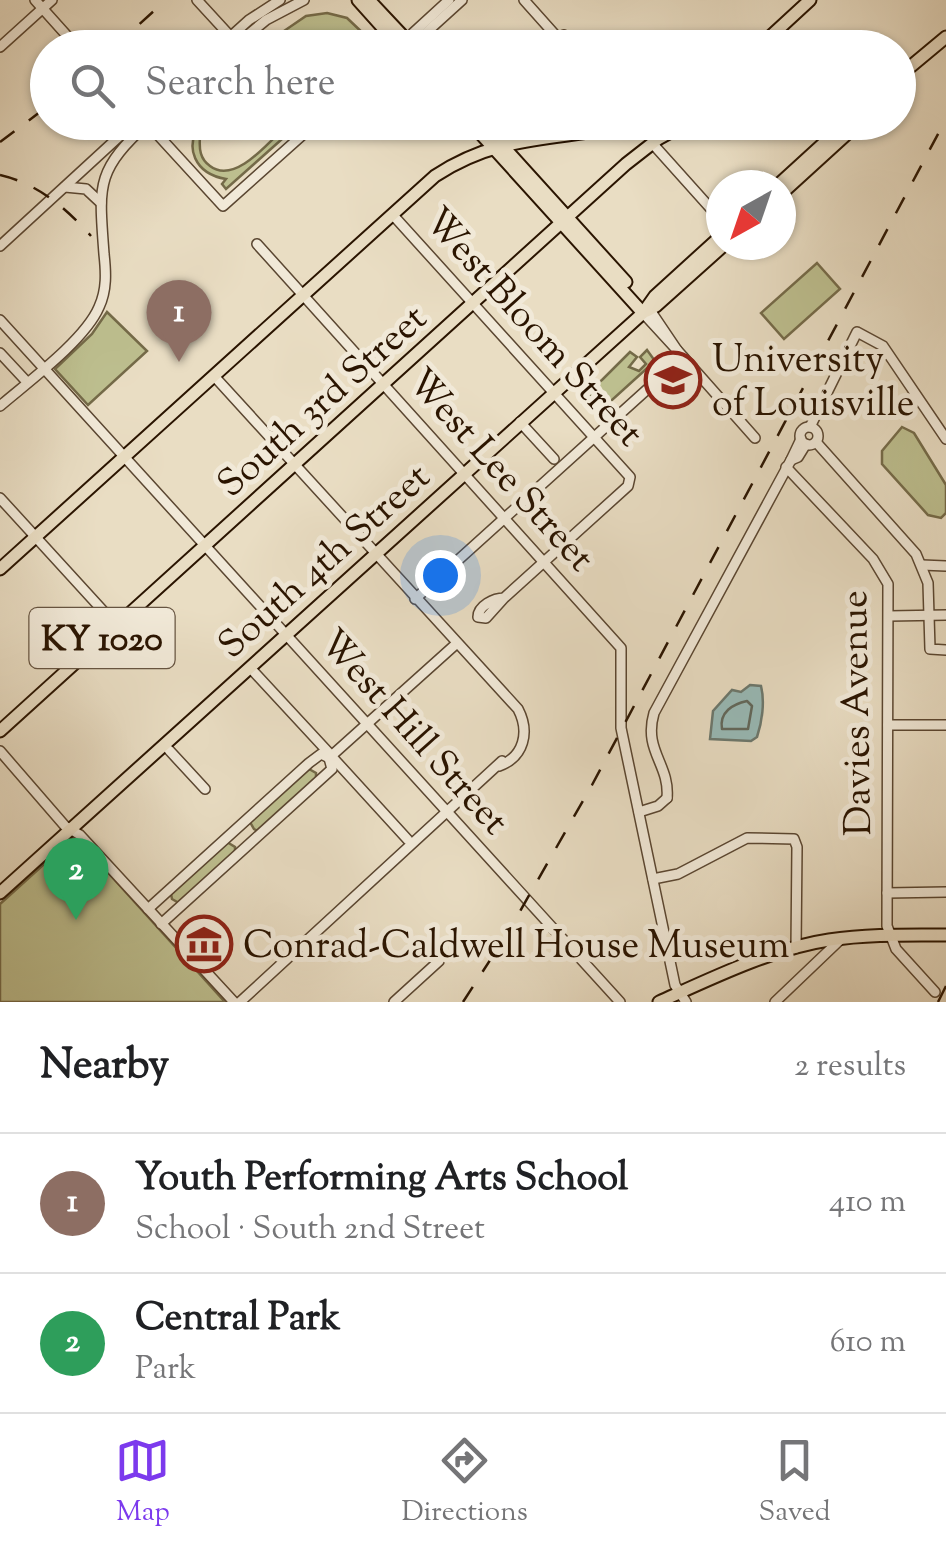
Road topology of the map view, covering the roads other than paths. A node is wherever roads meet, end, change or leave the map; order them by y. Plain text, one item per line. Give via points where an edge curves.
1 (52, 0) edge
2 (197, 0) edge
3 (280, 0) edge
4 (304, 0) edge
5 (358, 0) edge
6 (370, 0) edge
7 (448, 0) edge
8 (462, 0) edge
9 (524, 0) edge
10 (810, 0) edge
11 (39, 4) edge
12 (62, 30) edge
13 (223, 30) edge
14 (242, 30) edge
15 (251, 30) edge
16 (390, 30) edge
17 (394, 30) edge
18 (416, 30) edge
19 (428, 30) edge
20 (546, 30) edge
21 (778, 30) edge
22 (946, 37) edge
23 (0, 47) edge
24 (923, 58) junction
25 (916, 63) edge
26 (916, 66) edge
27 (116, 140) edge
28 (130, 140) edge
29 (162, 140) edge
30 (297, 140) edge
31 (490, 140) edge
32 (492, 140) edge
33 (532, 140) edge
34 (657, 140) edge
35 (827, 140) edge
36 (840, 140) edge
37 (652, 143) junction
38 (496, 146) junction
39 (794, 170) edge
40 (796, 180) edge
41 (64, 188) junction
42 (101, 203) junction
43 (706, 203) edge
44 (392, 214) junction
45 (564, 220) junction
46 (256, 244) dead end
47 (0, 246) edge
48 (706, 251) edge
49 (706, 260) edge
50 (303, 295) junction
51 (473, 303) junction
52 (646, 309) junction
53 (1, 324) edge
54 (0, 353) edge
55 (680, 354) junction
56 (44, 368) junction
57 (214, 376) junction
58 (27, 382) junction
59 (384, 384) junction
60 (554, 392) junction
61 (0, 406) edge
62 (520, 422) junction
63 (594, 437) junction
64 (756, 438) dead end
65 (946, 440) edge
66 (808, 442) junction
67 (124, 456) junction
68 (554, 459) dead end
69 (294, 464) junction
70 (788, 464) junction
71 (464, 472) junction
72 (0, 498) edge
73 (505, 518) junction
74 (35, 536) junction
75 (205, 545) junction
76 (375, 553) junction
77 (545, 562) junction
78 (922, 565) junction
79 (946, 566) edge
80 (0, 568) edge
81 (504, 598) dead end
82 (415, 599) junction
83 (930, 615) junction
84 (946, 615) edge
85 (889, 616) junction
86 (116, 626) junction
87 (286, 634) junction
88 (456, 644) junction
89 (946, 650) edge
90 (254, 672) dead end
91 (367, 723) junction
92 (888, 725) junction
93 (946, 725) edge
94 (0, 731) edge
95 (169, 750) dead end
96 (0, 751) edge
97 (331, 757) junction
98 (309, 763) junction
99 (322, 777) junction
100 (205, 790) dead end
101 (638, 808) junction
102 (448, 812) junction
103 (243, 823) junction
104 (71, 828) junction
105 (229, 836) junction
106 (256, 838) junction
107 (408, 840) dead end
108 (242, 850) junction
109 (653, 879) junction
110 (946, 892) edge
111 (0, 893) edge
112 (887, 893) junction
113 (164, 896) junction
114 (148, 909) junction
115 (176, 910) junction
116 (161, 924) junction
117 (946, 935) edge
118 (890, 936) junction
119 (841, 939) junction
120 (796, 948) junction
121 (439, 962) dead end
122 (935, 992) dead end
123 (682, 998) edge
124 (237, 1002) edge
125 (394, 1002) edge
126 (620, 1002) edge
127 (660, 1002) edge
128 (775, 1002) edge

1 - 11 street
2 - 13 street
3 - 14 street
4 - 15 street
5 - 16 main road
6 - 17 main road
7 - 18 street
8 - 19 street
9 - 20 street
10 - 21 main road
11 - 12 street
11 - 23 street
22 - 24 main road
24 - 25 main road
24 - 26 main road
27 - 41 street
28 - 42 street via 112,158
29 - 30 street via 222,206
31 - 38 main road
32 - 38 main road
33 - 38 main road, KY 1020
34 - 37 main road, South 3rd Street / KY 1020
35 - 39 main road
36 - 40 main road
37 - 43 street
37 - 45 main road, South 3rd Street / KY 1020
38 - 44 main road, KY 1020 via 435,176
38 - 45 main road
41 - 42 street via 86,188
41 - 47 street
42 - 56 street via 102,298 86,328
44 - 50 main road, KY 1020
44 - 51 street, West Bloom Street
45 - 51 main road, South 3rd Street / KY 1020
45 - 52 main road
46 - 50 street, West Lee Street
48 - 52 main road, South 4th Street
49 - 52 main road, South 4th Street
50 - 57 main road, KY 1020
50 - 59 street, West Lee Street
51 - 59 main road, South 3rd Street / KY 1020
51 - 60 street, West Bloom Street
52 - 55 street
52 - 60 main road, South 4th Street
53 - 56 street, West Hill Street
54 - 58 street
55 - 63 street
55 - 64 street
56 - 58 street
56 - 67 street, West Hill Street
57 - 67 main road, KY 1020
57 - 69 street
58 - 61 street
59 - 69 main road, South 3rd Street / KY 1020
59 - 71 street, West Lee Street
60 - 62 main road, South 4th Street
60 - 63 street, West Bloom Street
62 - 68 street
62 - 71 main road, South 4th Street
63 - 73 street
63 - 77 street, West Bloom Street via 631,480
65 - 66 street via 883,346 857,332 810,427 818,433
66 - 70 street
66 - 78 street via 906,540
67 - 74 main road, KY 1020
67 - 75 street, West Hill Street
69 - 75 main road, South 3rd Street / KY 1020
69 - 76 street
70 - 85 street, Davies Avenue via 883,572
70 - 101 street via 654,713 651,744 664,770 667,798
71 - 73 street, West Lee Street
71 - 76 main road, South 4th Street
72 - 74 street
73 - 77 street, West Lee Street
73 - 82 street
74 - 80 main road, KY 1020
74 - 86 street
75 - 86 main road, South 3rd Street / KY 1020
75 - 87 street, West Hill Street
76 - 82 street
76 - 87 main road, South 4th Street
77 - 81 street
77 - 101 street, West Lee Street via 621,648 619,712
78 - 79 street
78 - 83 street
82 - 88 street
83 - 84 street
83 - 85 street
83 - 89 street via 930,649
85 - 92 street, Davies Avenue
86 - 94 main road, South 3rd Street / KY 1020
87 - 91 street, West Hill Street
87 - 104 main road, South 4th Street
88 - 91 street
88 - 102 street via 521,712 526,734 518,753
90 - 97 street
91 - 97 street
91 - 102 street, West Hill Street
92 - 93 street
92 - 112 street, Davies Avenue
95 - 100 street
96 - 104 street
97 - 98 street via 322,754
97 - 99 street via 332,769
97 - 107 street
98 - 99 street
98 - 103 street
99 - 106 street
101 - 109 street
102 - 124 street
102 - 126 street, West Hill Street
103 - 105 street
103 - 106 street
104 - 111 main road, South 4th Street
104 - 114 street
105 - 108 street
105 - 113 street
106 - 108 street
108 - 115 street
109 - 120 street via 678,874 747,838 794,839
109 - 123 street
110 - 112 street
112 - 118 street, Davies Avenue
113 - 114 street
113 - 115 street
114 - 116 street
115 - 116 street
116 - 124 street
117 - 118 main road
118 - 119 main road
118 - 122 street
119 - 120 main road
119 - 128 street
120 - 123 main road
121 - 125 street
123 - 127 main road

